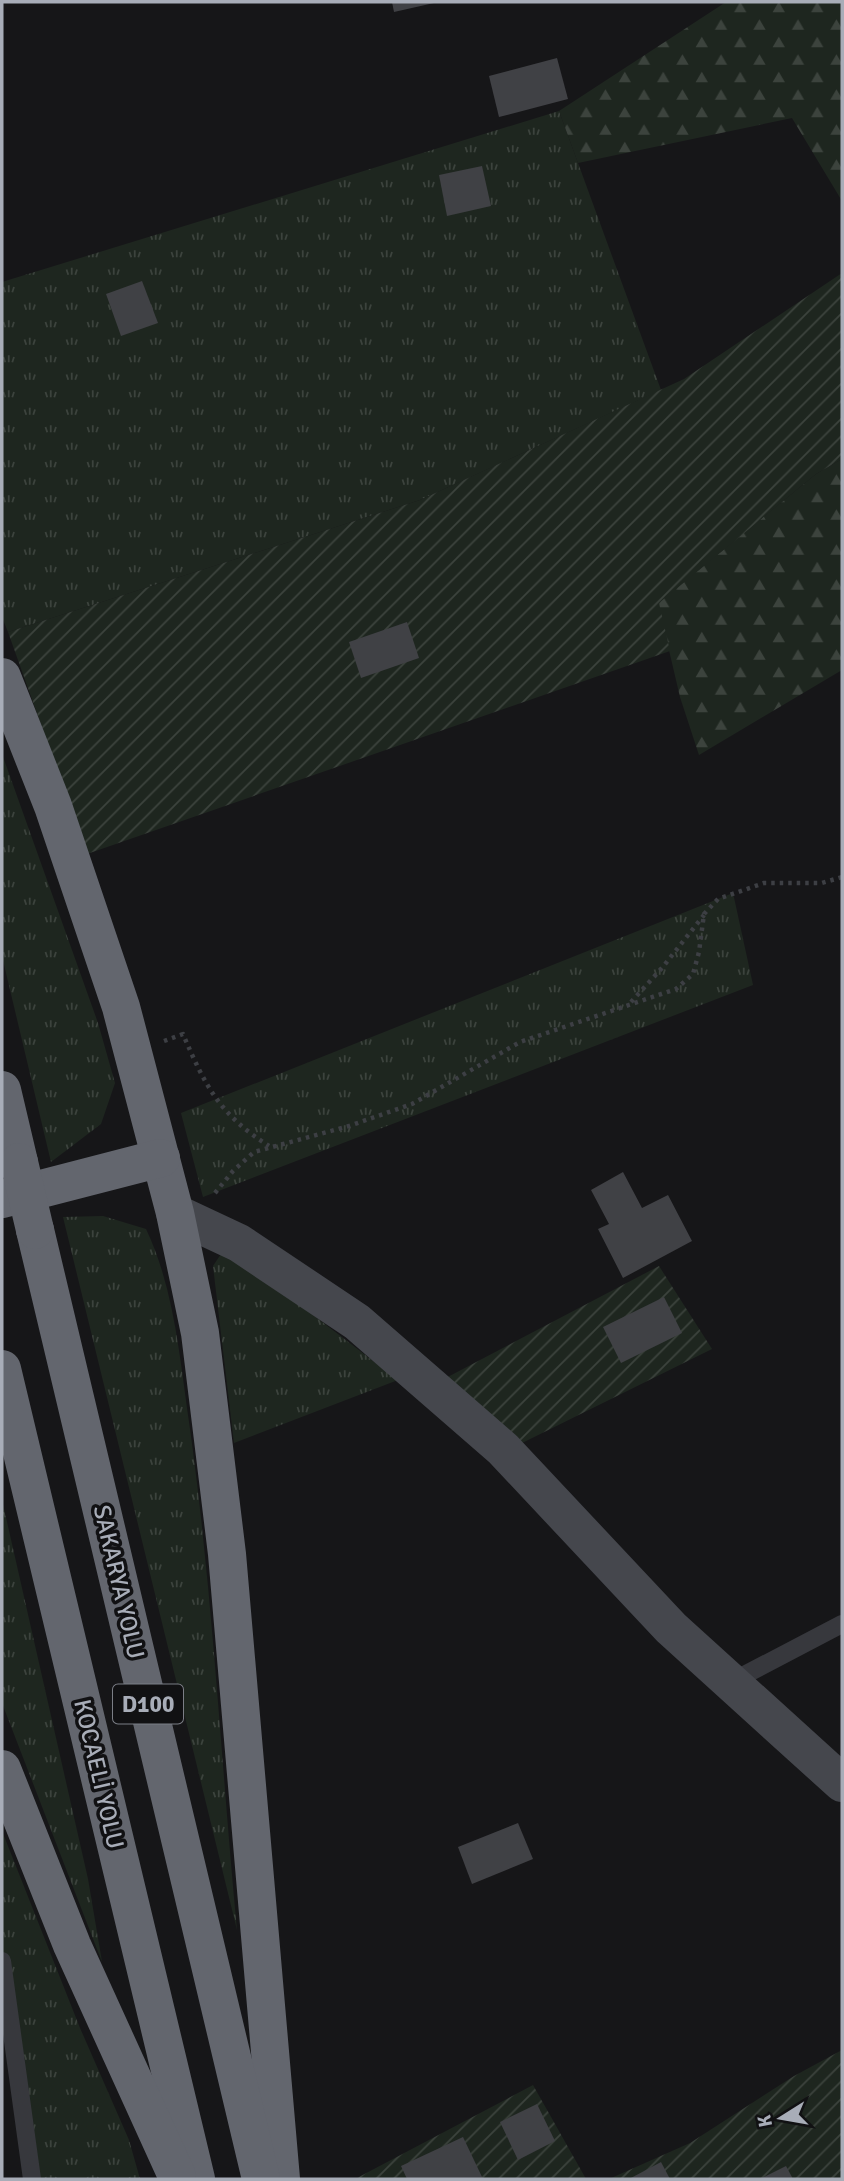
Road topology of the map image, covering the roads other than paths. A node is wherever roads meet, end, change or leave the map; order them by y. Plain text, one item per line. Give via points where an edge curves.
1 (2, 677) edge
2 (2, 1090) edge
3 (161, 1158) junction
4 (2, 1199) edge
5 (184, 1217) junction
6 (2, 1369) edge
7 (842, 1624) edge
8 (731, 1682) junction
9 (2, 1769) edge
10 (842, 1783) edge
11 (2, 1961) edge
12 (32, 2179) edge
13 (178, 2179) edge
14 (196, 2179) edge
15 (261, 2179) edge
16 (281, 2179) edge

1 - 3 highway via 53,806 121,1007
2 - 15 highway, SAKARYA YOLU / D100, bridge
3 - 4 highway
3 - 5 highway
5 - 8 street via 239,1243 357,1322 503,1449 671,1628
5 - 16 highway via 226,1541
6 - 14 highway, KOCAELİ YOLU / D100
7 - 8 lane
8 - 10 street
9 - 13 highway via 72,1945
11 - 12 lane

